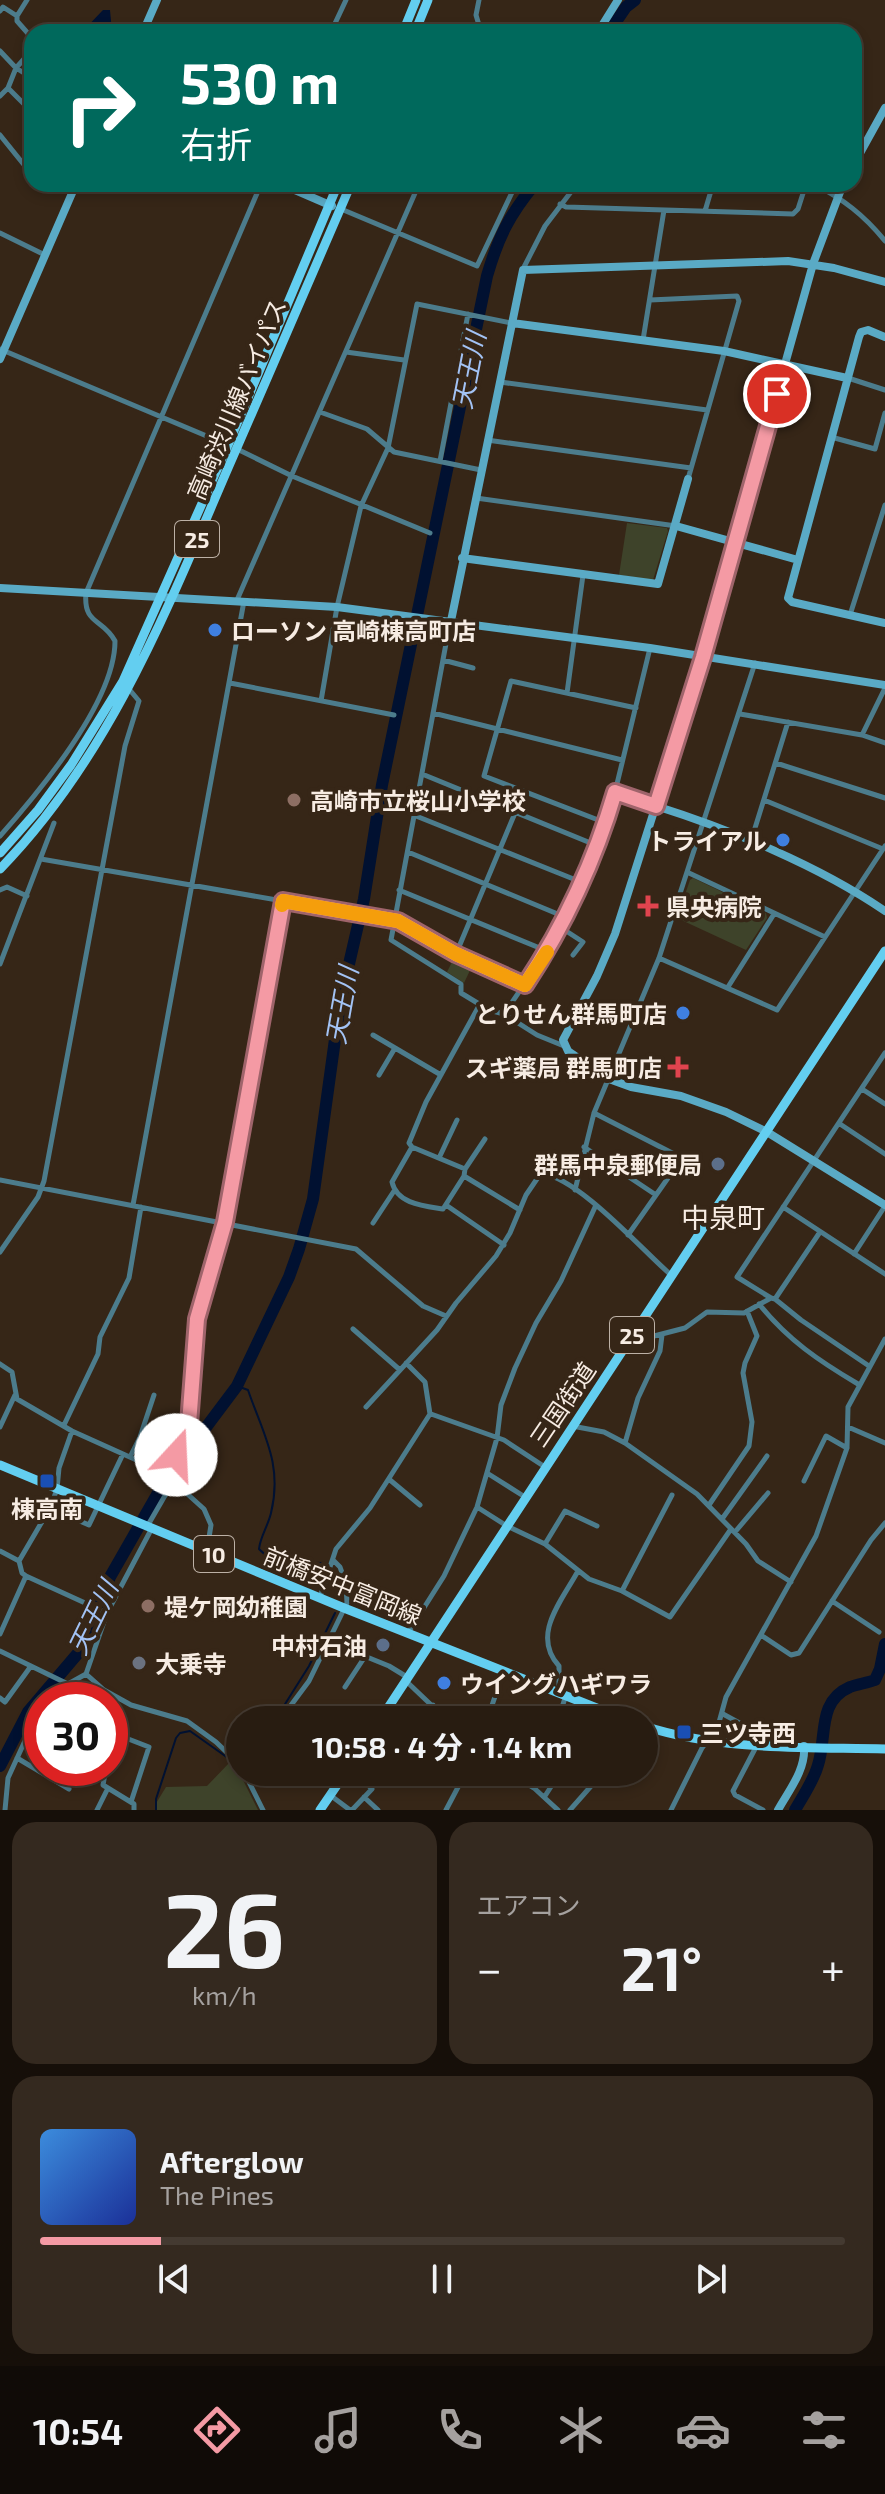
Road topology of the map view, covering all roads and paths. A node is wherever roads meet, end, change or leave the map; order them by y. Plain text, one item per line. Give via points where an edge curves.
1 (27, 0) edge
2 (157, 0) edge
3 (346, 0) edge
4 (416, 0) edge
5 (428, 0) edge
6 (479, 0) edge
7 (618, 0) edge
8 (0, 11) edge
9 (17, 16) junction
10 (146, 24) edge
11 (335, 24) edge
12 (406, 24) edge
13 (418, 24) edge
14 (479, 24) edge
15 (603, 24) edge
16 (24, 29) edge
17 (0, 51) edge
18 (24, 59) edge
19 (16, 68) junction
20 (24, 73) edge
21 (8, 88) junction
22 (0, 96) edge
23 (24, 104) edge
24 (885, 108) edge
25 (0, 135) edge
26 (862, 150) edge
27 (24, 165) edge
28 (73, 192) edge
29 (258, 192) edge
30 (299, 192) edge
31 (335, 192) edge
32 (347, 192) edge
33 (415, 192) edge
34 (512, 192) edge
35 (570, 192) edge
36 (711, 192) edge
37 (803, 192) edge
38 (829, 192) edge
39 (839, 192) edge
40 (837, 196) junction
41 (560, 204) junction
42 (329, 205) junction
43 (340, 209) junction
44 (664, 210) junction
45 (705, 211) junction
46 (0, 233) edge
47 (397, 234) junction
48 (885, 241) edge
49 (45, 255) junction
50 (813, 264) junction
51 (655, 265) junction
52 (523, 270) junction
53 (885, 282) edge
54 (650, 300) junction
55 (471, 314) junction
56 (512, 323) junction
57 (885, 337) edge
58 (643, 340) junction
59 (724, 351) junction
60 (346, 352) junction
61 (1, 353) edge
62 (404, 360) junction
63 (785, 365) junction
64 (847, 378) junction
65 (500, 382) junction
66 (885, 390) edge
67 (707, 410) junction
68 (320, 412) junction
69 (885, 413) edge
70 (163, 417) junction
71 (831, 437) junction
72 (486, 440) junction
73 (232, 447) junction
74 (388, 448) junction
75 (442, 462) junction
76 (691, 468) junction
77 (481, 470) junction
78 (292, 476) junction
79 (688, 479) joint
80 (475, 498) junction
81 (885, 505) edge
82 (361, 506) junction
83 (676, 526) junction
84 (430, 533) dead end
85 (737, 542) junction
86 (462, 558) junction
87 (798, 560) junction
88 (583, 574) junction
89 (0, 588) edge
90 (86, 593) junction
91 (168, 597) junction
92 (241, 601) junction
93 (337, 607) junction
94 (850, 615) junction
95 (451, 621) junction
96 (885, 623) edge
97 (575, 638) junction
98 (650, 648) junction
99 (703, 657) junction
100 (443, 660) junction
101 (755, 663) junction
102 (473, 668) dead end
103 (230, 683) junction
104 (885, 686) edge
105 (129, 689) junction
106 (567, 693) junction
107 (321, 701) junction
108 (636, 708) junction
109 (433, 713) junction
110 (740, 714) junction
111 (394, 715) dead end
112 (788, 722) junction
113 (497, 728) junction
114 (862, 735) junction
115 (885, 743) edge
116 (622, 760) junction
117 (776, 763) junction
118 (422, 774) junction
119 (615, 792) junction
120 (885, 798) edge
121 (764, 800) junction
122 (656, 806) junction
123 (515, 813) junction
124 (416, 816) junction
125 (705, 822) junction
126 (54, 823) dead end
127 (606, 823) junction
128 (0, 836) edge
129 (750, 842) junction
130 (598, 846) junction
131 (500, 848) junction
132 (884, 848) edge
133 (408, 852) junction
134 (0, 853) edge
135 (41, 859) junction
136 (102, 868) junction
137 (0, 869) edge
138 (689, 873) junction
139 (581, 882) junction
140 (486, 884) junction
141 (192, 886) junction
142 (0, 890) edge
143 (399, 890) junction
144 (856, 891) junction
145 (27, 896) junction
146 (283, 901) junction
147 (885, 911) edge
148 (774, 914) junction
149 (565, 917) junction
150 (471, 919) junction
151 (394, 921) junction
152 (560, 927) junction
153 (825, 937) junction
154 (0, 946) edge
155 (547, 951) junction
156 (885, 951) edge
157 (5, 952) junction
158 (456, 954) junction
159 (573, 955) dead end
160 (659, 958) junction
161 (0, 964) edge
162 (525, 985) junction
163 (728, 987) junction
164 (480, 1004) junction
165 (504, 1014) junction
166 (373, 1035) dead end
167 (564, 1046) junction
168 (395, 1048) junction
169 (885, 1053) edge
170 (379, 1075) dead end
171 (441, 1075) junction
172 (609, 1079) junction
173 (862, 1089) junction
174 (885, 1104) edge
175 (594, 1113) junction
176 (457, 1120) dead end
177 (840, 1124) junction
178 (767, 1132) junction
179 (485, 1139) dead end
180 (412, 1147) junction
181 (584, 1147) junction
182 (885, 1154) edge
183 (439, 1158) junction
184 (813, 1161) junction
185 (465, 1172) junction
186 (0, 1180) edge
187 (42, 1188) junction
188 (575, 1190) junction
189 (394, 1191) junction
190 (656, 1195) junction
191 (446, 1205) junction
192 (596, 1205) junction
193 (137, 1206) junction
194 (885, 1206) edge
195 (783, 1207) junction
196 (520, 1210) junction
197 (225, 1222) junction
198 (373, 1223) dead end
199 (820, 1232) junction
200 (628, 1235) junction
201 (504, 1245) junction
202 (0, 1252) edge
203 (854, 1254) junction
204 (885, 1274) edge
205 (672, 1276) junction
206 (773, 1298) junction
207 (759, 1304) junction
208 (747, 1311) junction
209 (446, 1316) junction
210 (353, 1329) dead end
211 (662, 1335) junction
212 (885, 1339) edge
213 (627, 1343) junction
214 (406, 1363) junction
215 (0, 1364) edge
216 (869, 1366) junction
217 (400, 1370) junction
218 (858, 1384) junction
219 (15, 1395) junction
220 (154, 1395) dead end
221 (366, 1407) dead end
222 (430, 1414) junction
223 (64, 1425) junction
224 (572, 1426) junction
225 (0, 1427) edge
226 (848, 1427) junction
227 (72, 1431) junction
228 (885, 1433) edge
229 (497, 1440) junction
230 (625, 1443) junction
231 (882, 1443) edge
232 (847, 1448) junction
233 (123, 1454) junction
234 (767, 1456) dead end
235 (130, 1457) junction
236 (0, 1465) edge
237 (545, 1467) junction
238 (163, 1472) junction
239 (487, 1473) junction
240 (174, 1480) junction
241 (390, 1480) junction
242 (804, 1481) dead end
243 (57, 1489) junction
244 (768, 1493) dead end
245 (672, 1495) dead end
246 (525, 1497) junction
247 (420, 1505) dead end
248 (709, 1505) junction
249 (99, 1506) junction
250 (477, 1507) junction
251 (50, 1508) junction
252 (722, 1519) junction
253 (885, 1523) edge
254 (150, 1526) junction
255 (507, 1526) junction
256 (597, 1526) dead end
257 (733, 1531) junction
258 (545, 1544) junction
259 (0, 1551) edge
260 (207, 1551) junction
261 (333, 1560) junction
262 (19, 1561) junction
263 (578, 1571) junction
264 (26, 1576) junction
265 (791, 1582) junction
266 (622, 1591) junction
267 (319, 1598) junction
268 (832, 1601) junction
269 (344, 1608) junction
270 (107, 1613) junction
271 (879, 1632) dead end
272 (0, 1634) edge
273 (407, 1634) junction
274 (761, 1635) junction
275 (330, 1642) junction
276 (429, 1642) junction
277 (0, 1651) edge
278 (366, 1655) junction
279 (31, 1666) junction
280 (503, 1673) junction
281 (86, 1674) junction
282 (406, 1679) junction
283 (64, 1682) edge
284 (72, 1682) edge
285 (96, 1682) edge
286 (345, 1687) dead end
287 (562, 1696) junction
288 (0, 1698) edge
289 (128, 1704) edge
290 (433, 1705) edge
291 (290, 1706) edge
292 (389, 1706) edge
293 (492, 1706) edge
294 (560, 1706) edge
295 (589, 1706) edge
296 (723, 1714) junction
297 (658, 1729) edge
298 (128, 1739) edge
299 (708, 1740) junction
300 (24, 1743) edge
301 (756, 1746) junction
302 (804, 1746) junction
303 (781, 1747) junction
304 (885, 1749) edge
305 (226, 1752) edge
306 (17, 1758) junction
307 (104, 1786) edge
308 (251, 1786) edge
309 (336, 1786) edge
310 (369, 1786) edge
311 (459, 1786) edge
312 (530, 1786) edge
313 (551, 1786) edge
314 (591, 1786) edge
315 (69, 1789) dead end
316 (107, 1790) junction
317 (330, 1795) junction
318 (545, 1796) junction
319 (364, 1797) junction
320 (131, 1802) junction
321 (5, 1810) edge
322 (97, 1810) edge
323 (134, 1810) edge
324 (263, 1810) edge
325 (320, 1810) edge
326 (351, 1810) edge
327 (378, 1810) edge
328 (446, 1810) edge
329 (558, 1810) edge
330 (570, 1810) edge
331 (671, 1810) edge
332 (763, 1810) edge
333 (778, 1810) edge

1 - 9 street
2 - 10 street
3 - 11 street
4 - 12 main road
5 - 13 main road
6 - 14 street
7 - 15 street
8 - 9 street via 3,7
9 - 16 street
17 - 19 street
18 - 19 street
19 - 20 street
19 - 21 street
21 - 22 street
21 - 23 street
24 - 26 street
25 - 27 street
28 - 49 street
29 - 70 street
30 - 42 street
31 - 42 main road, 高崎渋川線バイパス / 25
32 - 43 main road, 高崎渋川線バイパス / 25
33 - 47 street
34 - 47 street via 477,266
35 - 41 street
36 - 45 street
37 - 45 street via 793,214
38 - 40 street
39 - 40 street
40 - 48 street
40 - 50 street
41 - 44 street
41 - 52 street
42 - 43 street
42 - 73 main road, 高崎渋川線バイパス / 25
43 - 47 street
43 - 73 main road, 高崎渋川線バイパス / 25
44 - 45 street
44 - 51 street
46 - 49 street
47 - 60 street
49 - 61 street
50 - 51 street
50 - 53 street
50 - 63 street
51 - 52 street
51 - 54 street
52 - 56 street
54 - 58 street
54 - 59 street via 737,296
55 - 56 street
55 - 62 street via 417,304
55 - 75 street
56 - 58 street
56 - 65 street
57 - 64 street via 861,332
58 - 59 street
59 - 63 street
59 - 67 street
60 - 62 street
60 - 68 street
61 - 70 street
62 - 74 street
63 - 64 street
63 - 85 street
64 - 66 street
64 - 71 street
65 - 67 street
65 - 72 street
67 - 76 street
68 - 74 street via 367,429
68 - 78 street
69 - 71 street via 875,449
70 - 73 street
70 - 90 street
71 - 87 street
72 - 76 street
72 - 77 street
73 - 78 street
73 - 91 main road, 高崎渋川線バイパス / 25
74 - 75 street
74 - 82 street
75 - 77 street
76 - 79 street
77 - 80 street
78 - 82 street
78 - 92 street
79 - 83 street
80 - 83 street
80 - 86 street
81 - 94 street
82 - 84 street
82 - 93 street
83 - 85 street
83 - 88 street via 658,584
85 - 87 street
85 - 99 street
86 - 88 street
86 - 95 street
87 - 94 street via 789,600
88 - 97 street
89 - 90 street
90 - 91 street
90 - 128 street via 89,616 115,641 107,683 53,770
91 - 92 street
91 - 105 main road, 高崎渋川線バイパス / 25
91 - 134 main road, 高崎渋川線バイパス / 25 via 98,724 38,810
92 - 93 street
92 - 103 street
93 - 95 street
93 - 107 street
94 - 96 street
95 - 97 street
95 - 100 street
97 - 98 street
97 - 106 street
98 - 99 street
98 - 108 street
99 - 101 street
99 - 122 street
100 - 102 street
100 - 109 street
101 - 104 street
101 - 110 street
103 - 107 street
103 - 141 street
104 - 114 street
105 - 136 street via 138,705
105 - 137 main road, 高崎渋川線バイパス / 25 via 79,772
106 - 108 street
106 - 113 street via 511,681
107 - 111 street
108 - 116 street
109 - 113 street
109 - 118 street
110 - 112 street
110 - 125 street
112 - 114 street
112 - 117 street
113 - 116 street
113 - 127 street via 484,776
114 - 115 street
116 - 119 street
117 - 120 street
117 - 121 street
118 - 123 street
118 - 124 street
119 - 122 street
119 - 127 street
121 - 129 street
121 - 132 street
122 - 125 street
122 - 167 street via 615,934 563,1035
123 - 130 street
123 - 131 street
124 - 131 street
124 - 133 street
125 - 129 street
125 - 138 street
126 - 135 street
127 - 130 street
129 - 144 street
130 - 139 street
131 - 139 street
131 - 140 street
132 - 144 street
133 - 140 street
133 - 143 street
135 - 136 street
135 - 145 street
136 - 141 street
136 - 187 street
138 - 148 street
138 - 160 street
139 - 149 street
140 - 149 street
140 - 150 street
141 - 146 street
141 - 193 street
142 - 145 street via 7,887
143 - 150 street
143 - 151 street
144 - 147 street
144 - 153 street
145 - 157 street
146 - 151 street
146 - 197 street
148 - 153 street
148 - 163 street
149 - 152 street
150 - 155 street
150 - 158 street
151 - 158 street
151 - 164 street via 391,940 461,984 461,993
152 - 155 street
152 - 159 street via 583,942
153 - 163 street via 777,1010
154 - 157 street
155 - 162 street
156 - 178 main road, 三国街道 / 25
157 - 161 street
158 - 162 street
160 - 163 street
160 - 172 street
162 - 165 street
164 - 165 street
164 - 171 street
165 - 167 street
166 - 168 street
167 - 172 street
168 - 170 street
168 - 171 street
169 - 173 street
171 - 180 street via 411,1133
172 - 175 street
172 - 178 street via 681,1096
173 - 174 street
173 - 177 street
175 - 181 street
175 - 190 street via 682,1158
176 - 183 street
177 - 182 street
177 - 184 street
178 - 184 street
178 - 205 main road, 三国街道 / 25
179 - 185 street
180 - 183 street
180 - 189 street via 392,1182
181 - 188 street
181 - 190 street
183 - 185 street
184 - 194 street
184 - 195 street
185 - 191 street
185 - 196 street
186 - 187 street
187 - 193 street
187 - 202 street
188 - 192 street
188 - 196 street via 541,1173
189 - 191 street via 416,1204 439,1210
189 - 198 street
190 - 200 street
191 - 201 street
192 - 200 street
192 - 229 street via 515,1368 501,1405
193 - 197 street
193 - 223 street via 129,1278
194 - 203 street
195 - 199 street
195 - 206 street via 737,1277
196 - 201 street
197 - 209 street via 356,1249 423,1306
197 - 238 street via 197,1319 188,1437
199 - 203 street
199 - 206 street
200 - 205 street
201 - 209 street
203 - 204 street
205 - 213 main road, 三国街道 / 25
206 - 207 street
206 - 216 street
207 - 208 street
207 - 218 street via 780,1330
208 - 211 street via 707,1312 685,1328
208 - 248 street via 757,1336 743,1373 752,1422 749,1446
209 - 214 street
210 - 217 street
211 - 213 street
211 - 230 street
212 - 216 street
213 - 224 main road, 三国街道 / 25
214 - 217 street
214 - 222 street via 425,1382
215 - 219 street via 12,1372
216 - 218 street
217 - 221 street
218 - 226 street via 848,1407
219 - 223 street
219 - 225 street
220 - 235 street
222 - 229 street
222 - 241 street
223 - 227 street
224 - 230 street via 604,1432
224 - 237 main road, 三国街道 / 25
226 - 231 street
226 - 232 street
227 - 233 street
227 - 243 street
228 - 231 street
229 - 237 street
229 - 239 street
230 - 248 street
232 - 242 street via 826,1436
232 - 265 street via 824,1517
233 - 235 street
233 - 249 street
234 - 252 street
235 - 238 street
236 - 243 main road, 前橋安中富岡線 / 10
237 - 246 main road, 三国街道 / 25
238 - 240 street
239 - 246 street
239 - 250 street
240 - 254 street
240 - 260 street via 208,1516
241 - 247 street
241 - 261 street
243 - 249 main road, 前橋安中富岡線 / 10
243 - 251 street
244 - 257 street
245 - 266 street
246 - 255 main road, 三国街道 / 25
248 - 252 street
249 - 251 street via 89,1525
249 - 254 main road, 前橋安中富岡線 / 10
250 - 255 street
250 - 273 street via 444,1576
251 - 262 street
252 - 257 street
253 - 268 street
254 - 260 main road, 前橋安中富岡線 / 10
254 - 270 street
255 - 258 street
255 - 276 main road, 三国街道 / 25
256 - 258 street via 565,1511
257 - 265 street via 758,1561
257 - 266 street via 670,1617
258 - 263 street
259 - 262 street
260 - 267 main road, 前橋安中富岡線 / 10
261 - 267 street
261 - 269 street via 346,1584
262 - 264 street
263 - 266 street
263 - 287 street via 547,1629
264 - 270 street
264 - 272 street
265 - 274 street
267 - 269 main road, 前橋安中富岡線 / 10
268 - 271 street
268 - 274 street via 799,1653 791,1655
269 - 273 main road, 前橋安中富岡線 / 10
269 - 275 street
270 - 281 street
273 - 276 main road, 前橋安中富岡線 / 10
274 - 296 street via 726,1697
275 - 278 street
275 - 291 street
276 - 280 main road, 前橋安中富岡線 / 10
276 - 282 main road, 三国街道 / 25
277 - 279 street
278 - 282 street
278 - 286 street
279 - 283 street
279 - 288 street via 5,1702
280 - 287 main road, 前橋安中富岡線 / 10
280 - 293 street
281 - 284 street
281 - 285 street
282 - 290 street
282 - 292 main road, 三国街道 / 25
287 - 294 street
287 - 295 main road, 前橋安中富岡線 / 10
289 - 305 street via 187,1721
296 - 299 street
296 - 303 street
297 - 299 main road
298 - 320 street via 149,1747
299 - 301 main road
299 - 331 street
300 - 306 street
301 - 303 main road
301 - 332 street via 733,1791
302 - 303 main road
302 - 304 main road
302 - 333 street via 796,1779
306 - 315 street
306 - 321 street via 6,1784
307 - 316 street
308 - 324 street
309 - 317 main road
310 - 319 street via 372,1789
311 - 328 street
312 - 318 street
313 - 318 street
314 - 330 street
316 - 320 street
316 - 322 street
317 - 325 main road
317 - 326 street
318 - 329 street
319 - 326 street
319 - 327 street
320 - 323 street

